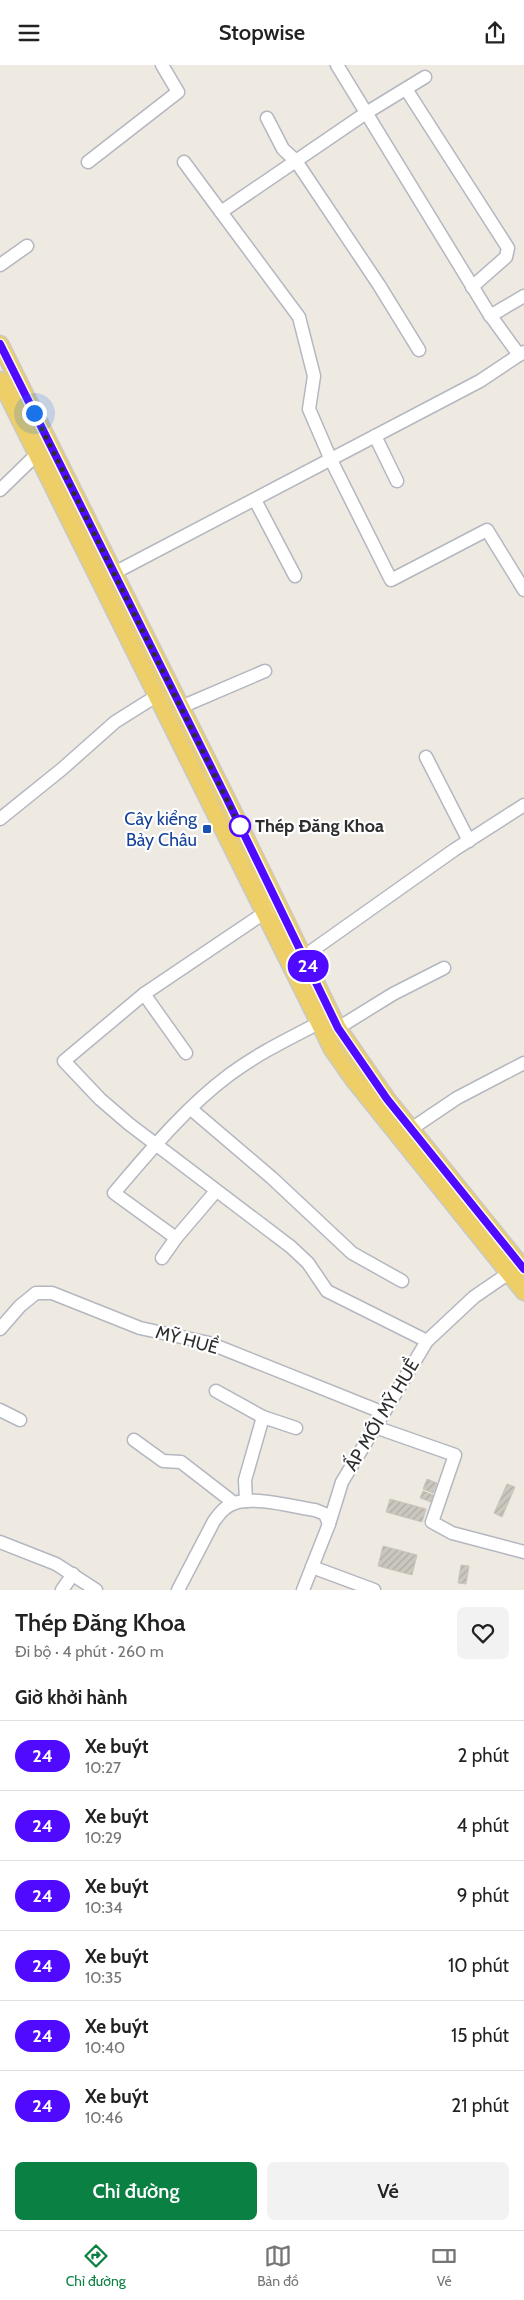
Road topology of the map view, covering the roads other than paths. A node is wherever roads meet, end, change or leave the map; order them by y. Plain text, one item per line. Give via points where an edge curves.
1 (162, 65) edge
2 (337, 65) edge
3 (424, 77) dead end
4 (406, 89) junction
5 (366, 113) junction
6 (267, 118) dead end
7 (296, 161) junction
8 (88, 162) dead end
9 (184, 162) dead end
10 (221, 212) junction
11 (27, 246) dead end
12 (0, 265) edge
13 (472, 287) junction
14 (524, 296) edge
15 (490, 316) junction
16 (0, 344) edge
17 (418, 350) dead end
18 (521, 353) edge
19 (0, 380) edge
20 (375, 437) junction
21 (37, 454) junction
22 (331, 460) junction
23 (397, 481) dead end
24 (0, 490) edge
25 (255, 500) junction
26 (114, 573) junction
27 (295, 576) dead end
28 (524, 590) edge
29 (265, 671) dead end
30 (158, 695) junction
31 (181, 707) junction
32 (426, 757) dead end
33 (524, 805) edge
34 (0, 819) edge
35 (469, 841) junction
36 (271, 908) junction
37 (297, 961) junction
38 (444, 968) dead end
39 (144, 993) junction
40 (319, 1023) junction
41 (338, 1028) junction
42 (186, 1053) dead end
43 (524, 1063) edge
44 (191, 1109) junction
45 (411, 1129) junction
46 (156, 1145) junction
47 (216, 1191) junction
48 (176, 1238) junction
49 (162, 1257) dead end
50 (516, 1271) edge
51 (402, 1281) dead end
52 (524, 1292) edge
53 (0, 1329) edge
54 (427, 1341) junction
55 (216, 1391) dead end
56 (0, 1410) edge
57 (384, 1413) junction
58 (263, 1417) junction
59 (20, 1420) dead end
60 (375, 1427) junction
61 (296, 1428) dead end
62 (134, 1440) dead end
63 (240, 1502) junction
64 (330, 1524) junction
65 (0, 1542) edge
66 (524, 1552) edge
67 (312, 1567) junction
68 (73, 1574) junction
69 (62, 1590) edge
70 (96, 1590) edge
71 (178, 1590) edge
72 (302, 1590) edge
73 (374, 1590) edge

1 - 8 street via 178,93
2 - 5 street
3 - 4 street
4 - 5 street
4 - 13 street via 508,248 506,257
5 - 7 street
5 - 13 street
6 - 7 street via 282,149
7 - 10 street
7 - 17 street
9 - 10 street
10 - 22 street via 299,317 314,377 309,409
11 - 12 street
13 - 15 street
14 - 15 street
15 - 18 street
16 - 26 main road
18 - 20 street via 480,381
19 - 21 main road
20 - 22 street
20 - 23 street
21 - 24 street
21 - 30 main road
22 - 25 street
22 - 28 street via 391,580 487,530
25 - 26 street
25 - 27 street
26 - 31 main road
29 - 31 street
30 - 34 street via 115,722
30 - 36 main road
31 - 36 main road
32 - 35 street
33 - 35 street
35 - 37 street
36 - 37 main road
36 - 39 street
37 - 40 main road
37 - 41 main road
38 - 41 street via 392,994
39 - 42 street
39 - 46 street via 64,1061 100,1099
40 - 44 street via 268,1049 228,1075
40 - 50 main road via 353,1079
41 - 45 main road
43 - 45 street via 458,1098
44 - 46 street
44 - 51 street via 272,1178 352,1253
45 - 50 main road
46 - 47 street
46 - 48 street via 114,1193
47 - 48 street
47 - 54 street via 291,1247 308,1263 327,1291
48 - 49 street
50 - 52 main road
50 - 54 street, ẤP MỚI MỸ HUỀ via 474,1297
53 - 57 street, MỸ HUỀ via 36,1293 52,1293 140,1328 209,1343
54 - 57 street, ẤP MỚI MỸ HUỀ
55 - 58 street
56 - 59 street
57 - 60 street, ẤP MỚI MỸ HUỀ
58 - 61 street
58 - 63 street
60 - 64 street, ẤP MỚI MỸ HUỀ via 342,1482
60 - 66 street via 455,1455 432,1522 452,1533
62 - 63 street via 162,1461 181,1462
63 - 64 street via 315,1510 325,1514
63 - 71 street via 222,1511 214,1521
64 - 67 street, ẤP MỚI MỸ HUỀ
65 - 68 street
67 - 72 street, ẤP MỚI MỸ HUỀ
67 - 73 street
68 - 69 street
68 - 70 street

